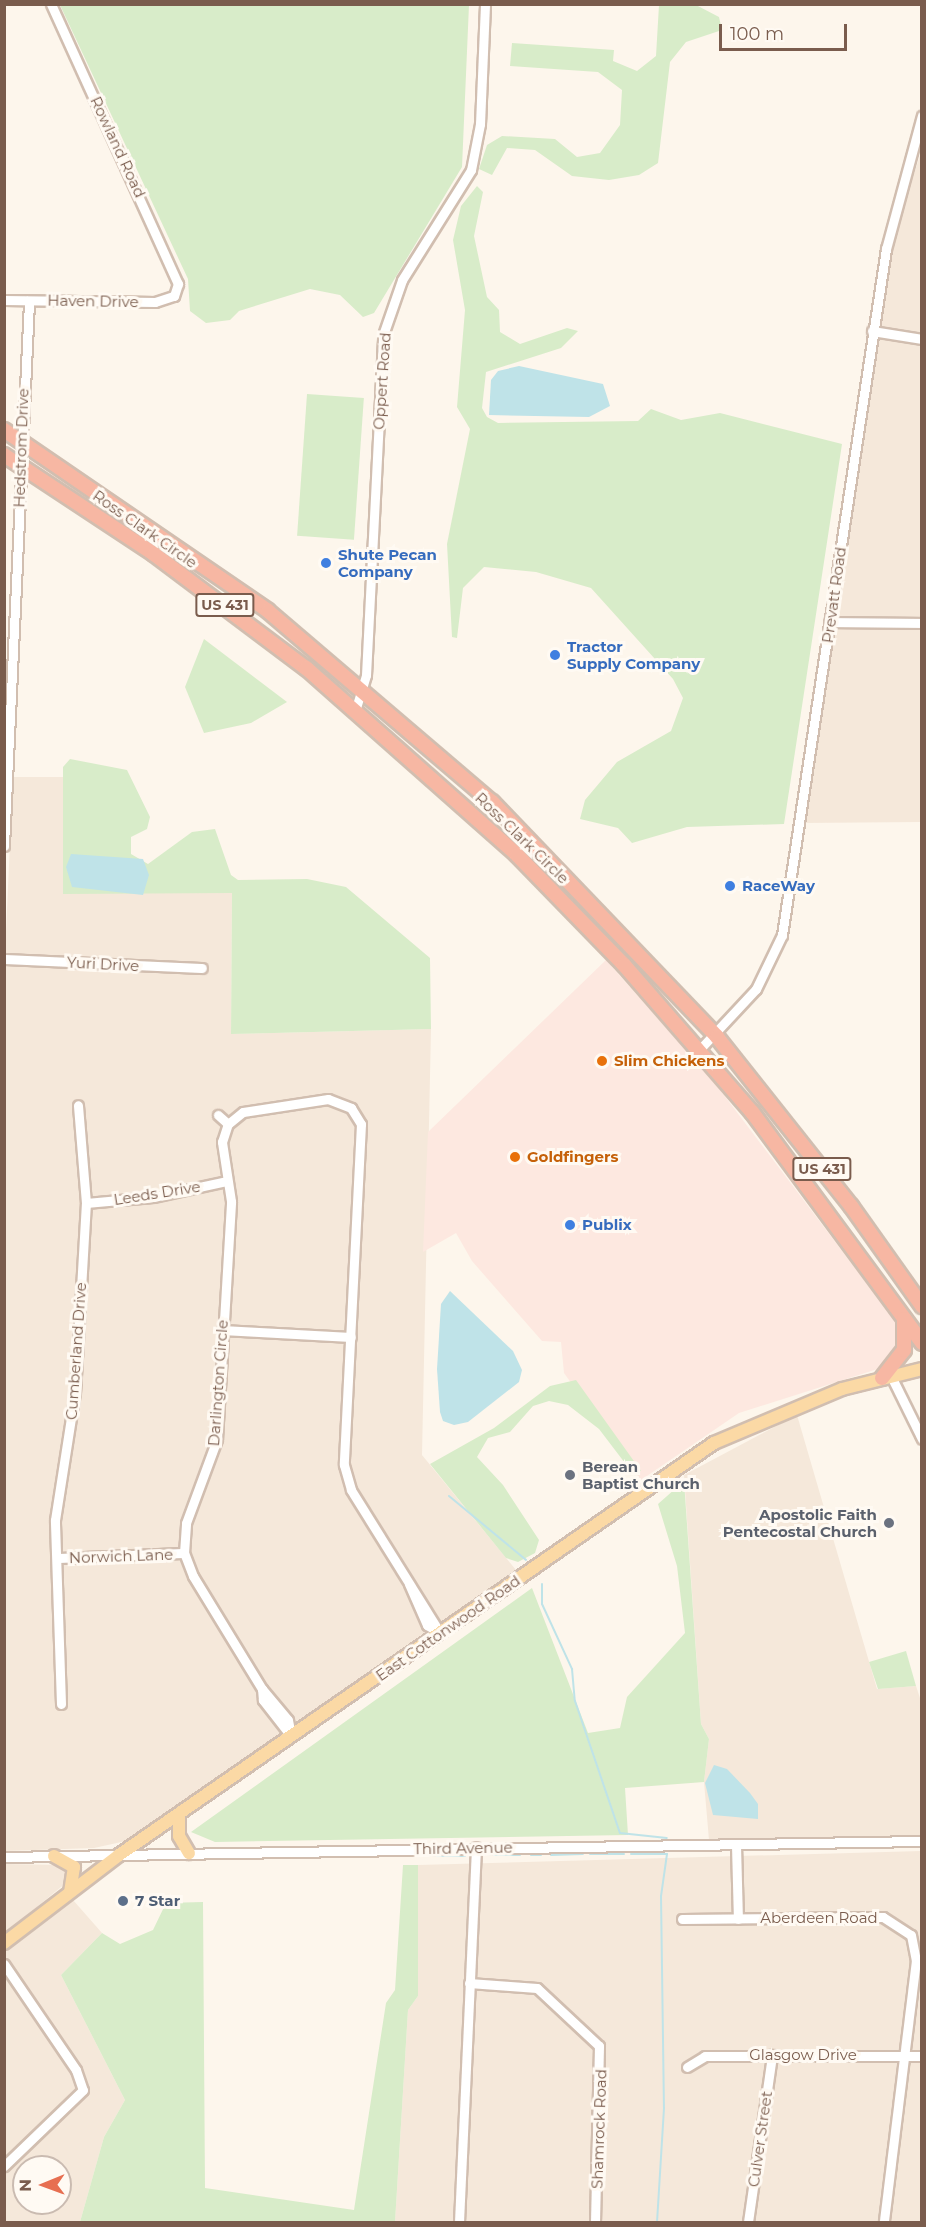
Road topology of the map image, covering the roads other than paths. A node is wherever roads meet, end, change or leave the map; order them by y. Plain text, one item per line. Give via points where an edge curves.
1 (51, 4) edge
2 (485, 4) edge
3 (921, 121) edge
4 (177, 291) joint
5 (4, 300) edge
6 (29, 301) junction
7 (872, 331) junction
8 (921, 339) edge
9 (4, 430) edge
10 (20, 440) junction
11 (4, 455) edge
12 (20, 465) junction
13 (830, 622) junction
14 (921, 623) edge
15 (364, 688) junction
16 (356, 708) junction
17 (8, 711) edge
18 (5, 834) edge
19 (531, 839) junction
20 (4, 846) edge
21 (518, 855) junction
22 (4, 959) edge
23 (202, 968) dead end
24 (717, 1037) junction
25 (700, 1049) junction
26 (78, 1105) dead end
27 (218, 1115) dead end
28 (228, 1124) junction
29 (796, 1135) junction
30 (772, 1138) junction
31 (227, 1181) junction
32 (86, 1203) junction
33 (921, 1306) edge
34 (904, 1317) junction
35 (222, 1330) junction
36 (351, 1337) junction
37 (921, 1343) edge
38 (921, 1369) edge
39 (887, 1377) junction
40 (921, 1439) edge
41 (184, 1553) junction
42 (57, 1558) junction
43 (440, 1634) junction
44 (61, 1704) dead end
45 (291, 1736) junction
46 (179, 1814) junction
47 (921, 1841) edge
48 (736, 1845) junction
49 (476, 1847) junction
50 (189, 1853) junction
51 (118, 1855) junction
52 (54, 1856) junction
53 (4, 1857) edge
54 (70, 1892) junction
55 (682, 1919) dead end
56 (738, 1919) junction
57 (4, 1943) edge
58 (4, 1964) edge
59 (469, 1983) junction
60 (908, 2054) junction
61 (772, 2055) junction
62 (921, 2056) edge
63 (687, 2067) dead end
64 (4, 2166) edge
65 (459, 2223) edge
66 (596, 2223) edge
67 (748, 2223) edge
68 (884, 2223) edge

1 - 4 street, Rowland Road via 178,275
2 - 15 street, Oppert Road via 477,149 453,205 402,280 383,336
3 - 7 street, Prevatt Road via 886,249
4 - 6 street, Haven Drive via 155,302
5 - 6 street, Haven Drive
6 - 10 street, Hedstrom Drive
7 - 8 street
7 - 13 street, Prevatt Road
9 - 10 highway, Ross Clark Circle / US 431
10 - 12 street, Hedstrom Drive
10 - 15 highway, Ross Clark Circle / US 431 via 205,564
11 - 12 highway, Ross Clark Circle / US 431
12 - 16 highway, Ross Clark Circle / US 431 via 215,598
12 - 17 street, Hedstrom Drive
13 - 14 street
13 - 24 street, Prevatt Road via 782,935 756,989
15 - 16 street, Oppert Road
15 - 19 highway, Ross Clark Circle / US 431
16 - 21 highway, Ross Clark Circle / US 431
17 - 18 street, Hedstrom Drive
18 - 20 street, Hedstrom Drive
19 - 21 highway
19 - 24 highway, Ross Clark Circle / US 431
21 - 25 highway, Ross Clark Circle / US 431
22 - 23 street, Yuri Drive
24 - 25 street, Prevatt Road
24 - 29 highway, Ross Clark Circle / US 431
25 - 30 highway, Ross Clark Circle / US 431
26 - 32 street, Cumberland Drive
27 - 28 street
28 - 31 street, Darlington Circle via 222,1142
28 - 36 street via 249,1110 322,1099 354,1105 363,1137
29 - 30 highway via 785,1142
29 - 33 highway, Ross Clark Circle / US 431
30 - 34 highway, Ross Clark Circle / US 431
31 - 32 street, Leeds Drive via 153,1197
31 - 35 street, Darlington Circle
32 - 42 street, Cumberland Drive via 75,1393 55,1520
34 - 37 highway, Ross Clark Circle / US 431
34 - 39 highway via 904,1350
35 - 36 street
35 - 41 street, Darlington Circle via 217,1439 186,1523
36 - 43 street via 346,1474
38 - 39 main road, East Cottonwood Road
39 - 40 street
39 - 43 main road, East Cottonwood Road via 797,1405 714,1443
41 - 42 street, Norwich Lane
41 - 45 street via 262,1689 282,1712
42 - 44 street, Cumberland Drive
43 - 45 main road, East Cottonwood Road
45 - 46 main road, East Cottonwood Road
46 - 50 main road via 179,1836
46 - 51 main road, East Cottonwood Road
47 - 48 street, Third Avenue
48 - 49 street, Third Avenue
48 - 56 street
49 - 50 street, Third Avenue
49 - 59 street
50 - 51 street, Third Avenue
51 - 52 street, Third Avenue
51 - 54 main road, East Cottonwood Road
52 - 53 street, Third Avenue
52 - 54 main road via 74,1867
54 - 57 main road, East Cottonwood Road
55 - 56 street, Aberdeen Road
56 - 60 street, Aberdeen Road via 876,1917 902,1925 917,1953
58 - 64 street via 76,2070 83,2090
59 - 65 street
59 - 66 street, Shamrock Road via 537,1988 599,2046
60 - 61 street, Glasgow Drive
60 - 62 street, Glasgow Drive
60 - 68 street, Aberdeen Road
61 - 63 street, Glasgow Drive via 705,2056
61 - 67 street, Culver Street

